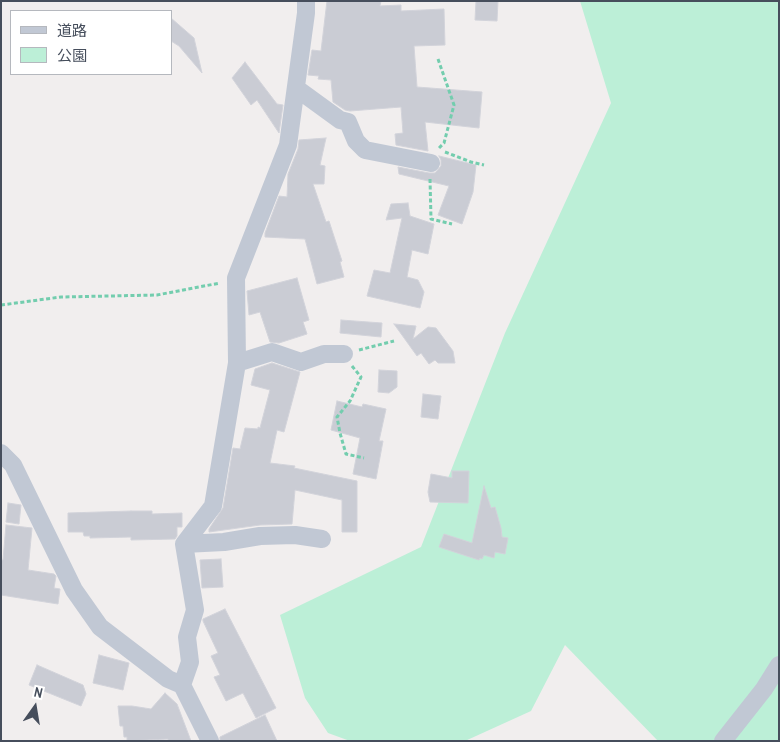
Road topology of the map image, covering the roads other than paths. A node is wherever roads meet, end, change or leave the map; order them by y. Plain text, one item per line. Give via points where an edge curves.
1 (306, 1) edge
2 (296, 88) junction
3 (431, 163) road end
4 (344, 354) road end
5 (237, 363) junction
6 (1, 453) edge
7 (322, 539) dead end
8 (184, 544) junction
9 (779, 665) edge
10 (182, 685) junction
11 (210, 741) edge
12 (724, 741) edge

1 - 2 street
2 - 3 street via 340,120 348,122 356,141 365,150
2 - 5 street via 288,145 236,278
4 - 5 street via 324,354 301,362 272,352
5 - 8 street via 213,506
6 - 10 street via 14,465 74,590 100,627 168,679
7 - 8 street via 286,535
8 - 10 street via 195,610 187,637 190,662
9 - 12 street
10 - 11 street

